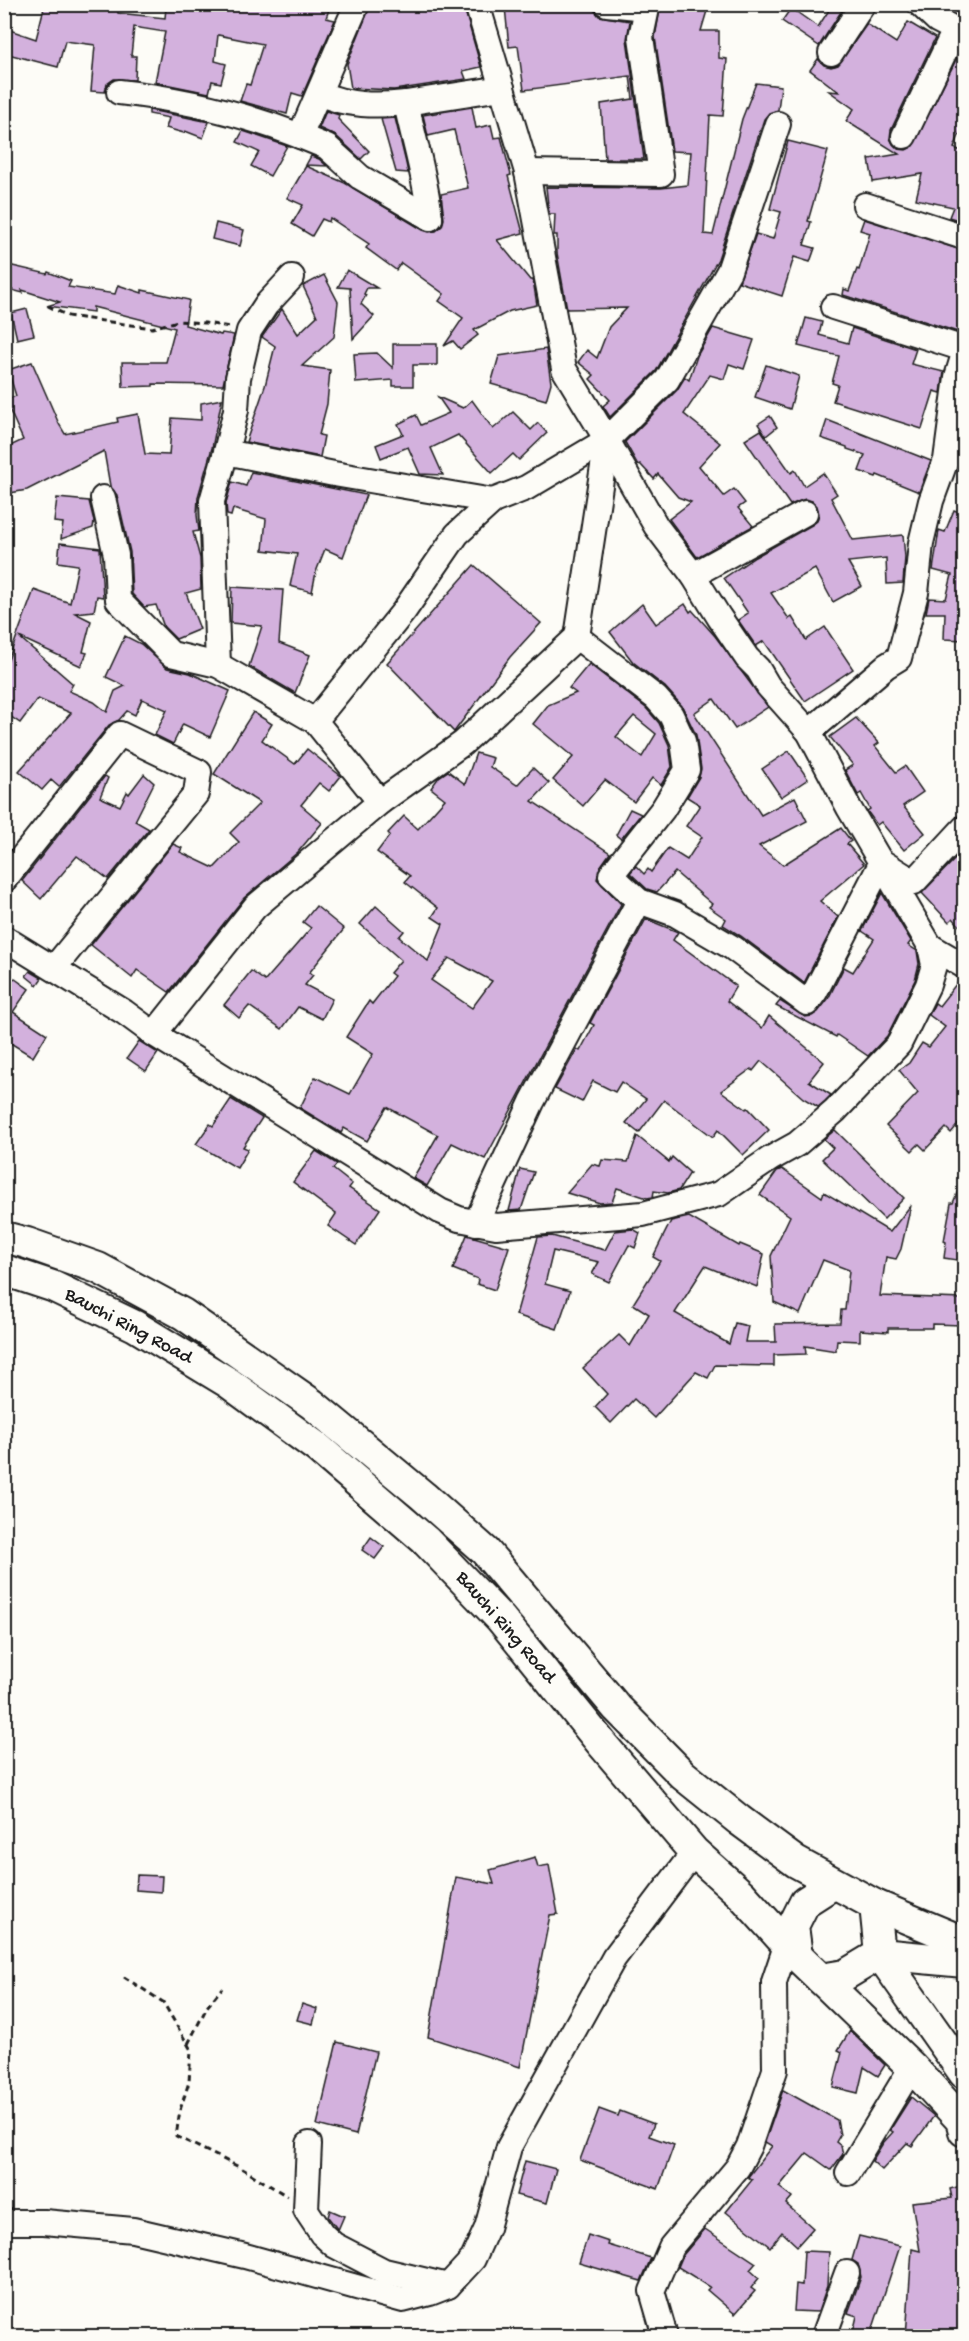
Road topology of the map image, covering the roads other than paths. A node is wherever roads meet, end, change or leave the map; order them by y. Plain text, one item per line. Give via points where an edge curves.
1 (357, 4) edge
2 (477, 4) edge
3 (607, 4) edge
4 (863, 4) edge
5 (945, 18) edge
6 (831, 53) dead end
7 (502, 88) junction
8 (119, 92) dead end
9 (318, 93) junction
10 (406, 103) junction
11 (778, 124) dead end
12 (300, 136) junction
13 (904, 136) dead end
14 (526, 172) junction
15 (865, 205) dead end
16 (964, 237) edge
17 (292, 277) dead end
18 (833, 307) dead end
19 (964, 352) edge
20 (607, 440) junction
21 (225, 452) junction
22 (103, 498) dead end
23 (493, 501) junction
24 (804, 513) dead end
25 (693, 575) junction
26 (577, 637) junction
27 (218, 665) junction
28 (315, 720) junction
29 (809, 732) junction
30 (380, 802) junction
31 (964, 828) edge
32 (882, 862) junction
33 (4, 880) edge
34 (639, 901) junction
35 (4, 938) edge
36 (930, 946) junction
37 (964, 966) edge
38 (54, 968) junction
39 (154, 1034) junction
40 (476, 1223) junction
41 (4, 1238) edge
42 (4, 1270) edge
43 (694, 1852) junction
44 (833, 1884) junction
45 (875, 1905) junction
46 (964, 1942) edge
47 (792, 1950) junction
48 (880, 1954) junction
49 (952, 1961) edge
50 (821, 1979) junction
51 (957, 2062) edge
52 (912, 2067) junction
53 (964, 2131) edge
54 (309, 2144) dead end
55 (848, 2173) dead end
56 (4, 2222) edge
57 (847, 2273) dead end
58 (448, 2286) junction
59 (665, 2337) edge
60 (824, 2337) edge

1 - 9 street
2 - 7 street
3 - 14 street via 647,8 641,37 661,174
4 - 6 street
5 - 13 street
7 - 10 street
7 - 14 street
8 - 12 street via 158,96 253,118
9 - 10 street via 375,106
9 - 12 street
10 - 12 street via 430,218 360,177 327,147
11 - 20 street via 729,271 667,380
14 - 20 street via 564,369
15 - 16 street
17 - 21 street via 249,331
18 - 19 street
19 - 29 street via 946,460 921,543 916,593 899,658
20 - 23 street via 526,488
20 - 25 street via 656,526
20 - 26 street
21 - 23 street
21 - 27 street via 213,501
22 - 27 street via 116,555 118,600 171,654
23 - 28 street via 457,534 404,611
24 - 25 street
25 - 29 street via 747,658
26 - 30 street via 463,743
26 - 34 street via 656,698 671,715 683,741 687,770 663,808 610,875
27 - 28 street
28 - 30 street
29 - 32 street
30 - 39 street via 255,907
31 - 32 street via 914,882
32 - 34 street via 807,1003 733,948 675,914
32 - 36 street
33 - 38 street via 120,734 199,772 196,794
34 - 40 street via 532,1102
35 - 38 street
36 - 37 street
36 - 40 street via 934,965 928,985 898,1044 835,1111 797,1144 719,1194 644,1214 496,1226
38 - 39 street
39 - 40 street via 440,1211
41 - 44 main road, Bauchi Ring Road via 98,1268 183,1314 312,1404 485,1551 618,1708 677,1769 769,1843
42 - 43 main road, Bauchi Ring Road via 52,1286 135,1326 229,1383 327,1456 425,1540 501,1619
43 - 47 main road, Bauchi Ring Road via 742,1895
43 - 58 street via 614,1958 509,2147 487,2228 473,2259
44 - 45 main road, Bauchi Ring Road
44 - 47 main road via 805,1902 793,1926
45 - 46 main road, Bauchi Ring Road
45 - 48 main road
47 - 50 main road, Bauchi Ring Road
47 - 59 street via 774,1982 775,2070 748,2146 738,2167 671,2247 652,2291
48 - 49 main road
48 - 50 main road via 845,1975
48 - 51 main road
49 - 51 main road via 926,1987 931,2009
50 - 52 main road, Bauchi Ring Road
52 - 53 main road, Bauchi Ring Road via 961,2120
52 - 55 street
54 - 58 street via 306,2210 312,2223 334,2245 384,2271
56 - 58 street via 133,2230 403,2300
57 - 60 street

